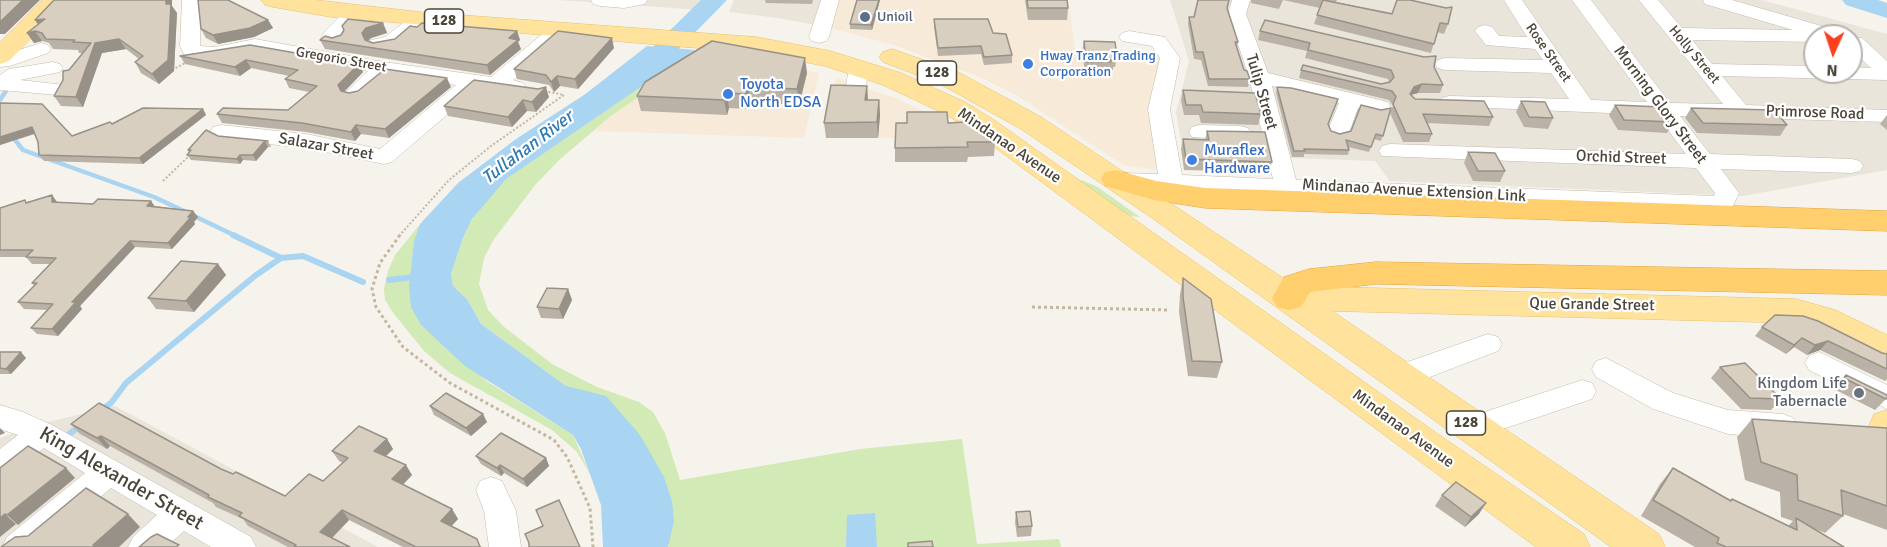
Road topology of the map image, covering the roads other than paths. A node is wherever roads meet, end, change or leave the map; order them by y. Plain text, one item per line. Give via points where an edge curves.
1 (56, 0) edge
2 (191, 0) edge
3 (273, 0) edge
4 (600, 0) edge
5 (830, 0) edge
6 (1508, 0) edge
7 (1581, 0) edge
8 (1648, 0) edge
9 (1712, 0) edge
10 (1239, 7) edge
11 (419, 10) edge
12 (354, 13) junction
13 (629, 13) edge
14 (485, 15) junction
15 (1260, 19) dead end
16 (1803, 27) edge
17 (560, 29) junction
18 (1485, 31) dead end
19 (21, 33) junction
20 (729, 33) junction
21 (1677, 34) junction
22 (1803, 36) edge
23 (819, 37) junction
24 (1129, 38) dead end
25 (336, 39) edge
26 (1541, 43) junction
27 (378, 44) edge
28 (1863, 45) edge
29 (1863, 51) edge
30 (1887, 52) edge
31 (0, 56) edge
32 (0, 63) edge
33 (1445, 64) dead end
34 (1559, 67) junction
35 (53, 68) dead end
36 (384, 68) junction
37 (1707, 70) junction
38 (1887, 73) edge
39 (1345, 76) edge
40 (474, 80) junction
41 (1, 84) edge
42 (496, 84) junction
43 (1261, 86) junction
44 (58, 89) edge
45 (542, 91) edge
46 (354, 94) edge
47 (1241, 94) edge
48 (1345, 98) junction
49 (1431, 102) edge
50 (1380, 106) dead end
51 (1584, 106) junction
52 (1663, 109) junction
53 (1740, 111) junction
54 (1887, 116) edge
55 (984, 126) junction
56 (1339, 130) dead end
57 (221, 132) road end
58 (1200, 132) dead end
59 (1273, 134) junction
60 (1390, 151) dead end
61 (1702, 161) junction
62 (1852, 166) dead end
63 (1116, 179) junction
64 (1171, 181) junction
65 (1286, 185) junction
66 (1713, 204) joint
67 (1887, 221) edge
68 (1887, 283) edge
69 (1289, 298) junction
70 (1255, 321) junction
71 (1488, 344) dead end
72 (1887, 351) edge
73 (1819, 363) dead end
74 (1606, 369) dead end
75 (1401, 377) junction
76 (1582, 390) dead end
77 (1887, 398) edge
78 (23, 426) edge
79 (1473, 427) junction
80 (1807, 427) edge
81 (0, 466) edge
82 (108, 473) junction
83 (490, 490) dead end
84 (181, 513) junction
85 (18, 547) edge
86 (144, 547) edge
87 (240, 547) edge
88 (506, 547) edge
89 (1569, 547) edge
90 (1644, 547) edge

1 - 19 main road
2 - 36 street, Gregorio Street via 192,52 215,53 255,45
3 - 12 main road, Mindanao Avenue / 128
4 - 13 street
5 - 23 street
6 - 26 street, Rose Street
7 - 52 street, Morning Glory Street
8 - 21 street, Holly Street
9 - 16 street
10 - 15 street
10 - 43 street, Tulip Street
11 - 12 main road, Mindanao Avenue / 128
11 - 14 main road, Mindanao Avenue / 128
11 - 27 street via 391,42
12 - 25 street via 332,35
13 - 14 main road, Mindanao Avenue / 128
13 - 17 main road, Mindanao Avenue / 128
13 - 20 main road, Mindanao Avenue / 128
14 - 17 main road, Mindanao Avenue / 128
17 - 42 street
18 - 26 street via 1493,41
19 - 31 main road
19 - 32 street via 51,40
20 - 23 main road, Mindanao Avenue / 128
20 - 55 main road, Mindanao Avenue / 128 via 858,77 924,93
21 - 22 street
21 - 37 street, Holly Street
23 - 63 main road, Mindanao Avenue / 128 via 912,63 949,78 1012,111
24 - 64 street via 1158,41 1170,58 1159,109
26 - 34 street, Rose Street
28 - 30 street
29 - 38 street
33 - 34 street
34 - 51 street, Rose Street
35 - 41 street via 16,73
36 - 40 street, Gregorio Street
36 - 46 street
37 - 38 street
37 - 53 street, Holly Street
39 - 48 street
40 - 42 street, Gregorio Street
40 - 57 street, Salazar Street via 384,157 306,141
41 - 44 street
42 - 45 street, Gregorio Street
43 - 47 street
43 - 48 street
43 - 59 street, Tulip Street
48 - 50 street
48 - 56 street
49 - 51 street, Primrose Road
51 - 52 street, Primrose Road
52 - 53 street, Primrose Road
52 - 61 street, Morning Glory Street
53 - 54 street, Primrose Road
55 - 63 main road via 1017,137 1071,172
55 - 70 main road, Mindanao Avenue / 128
58 - 59 street
59 - 65 street, Tulip Street
60 - 61 street, Orchid Street
61 - 62 street, Orchid Street
61 - 66 street, Morning Glory Street via 1727,193 1725,201
63 - 64 street, Mindanao Avenue Extension Link
63 - 67 highway via 1205,198
63 - 69 main road, Mindanao Avenue / 128
64 - 65 street, Mindanao Avenue Extension Link
65 - 66 street, Mindanao Avenue Extension Link
68 - 69 highway via 1376,273 1309,280 1296,285
69 - 70 main road
69 - 72 main road, Que Grande Street via 1796,310
69 - 75 main road, Mindanao Avenue / 128
70 - 89 main road, Mindanao Avenue / 128
71 - 75 street
73 - 77 street
74 - 80 street via 1664,401 1728,422
75 - 79 main road, Mindanao Avenue / 128
76 - 79 street
78 - 81 street
78 - 82 street, King Alexander Street
79 - 90 main road, Mindanao Avenue / 128
82 - 84 street, King Alexander Street
82 - 85 street
83 - 88 street via 500,511
84 - 86 street
84 - 87 street, King Alexander Street

